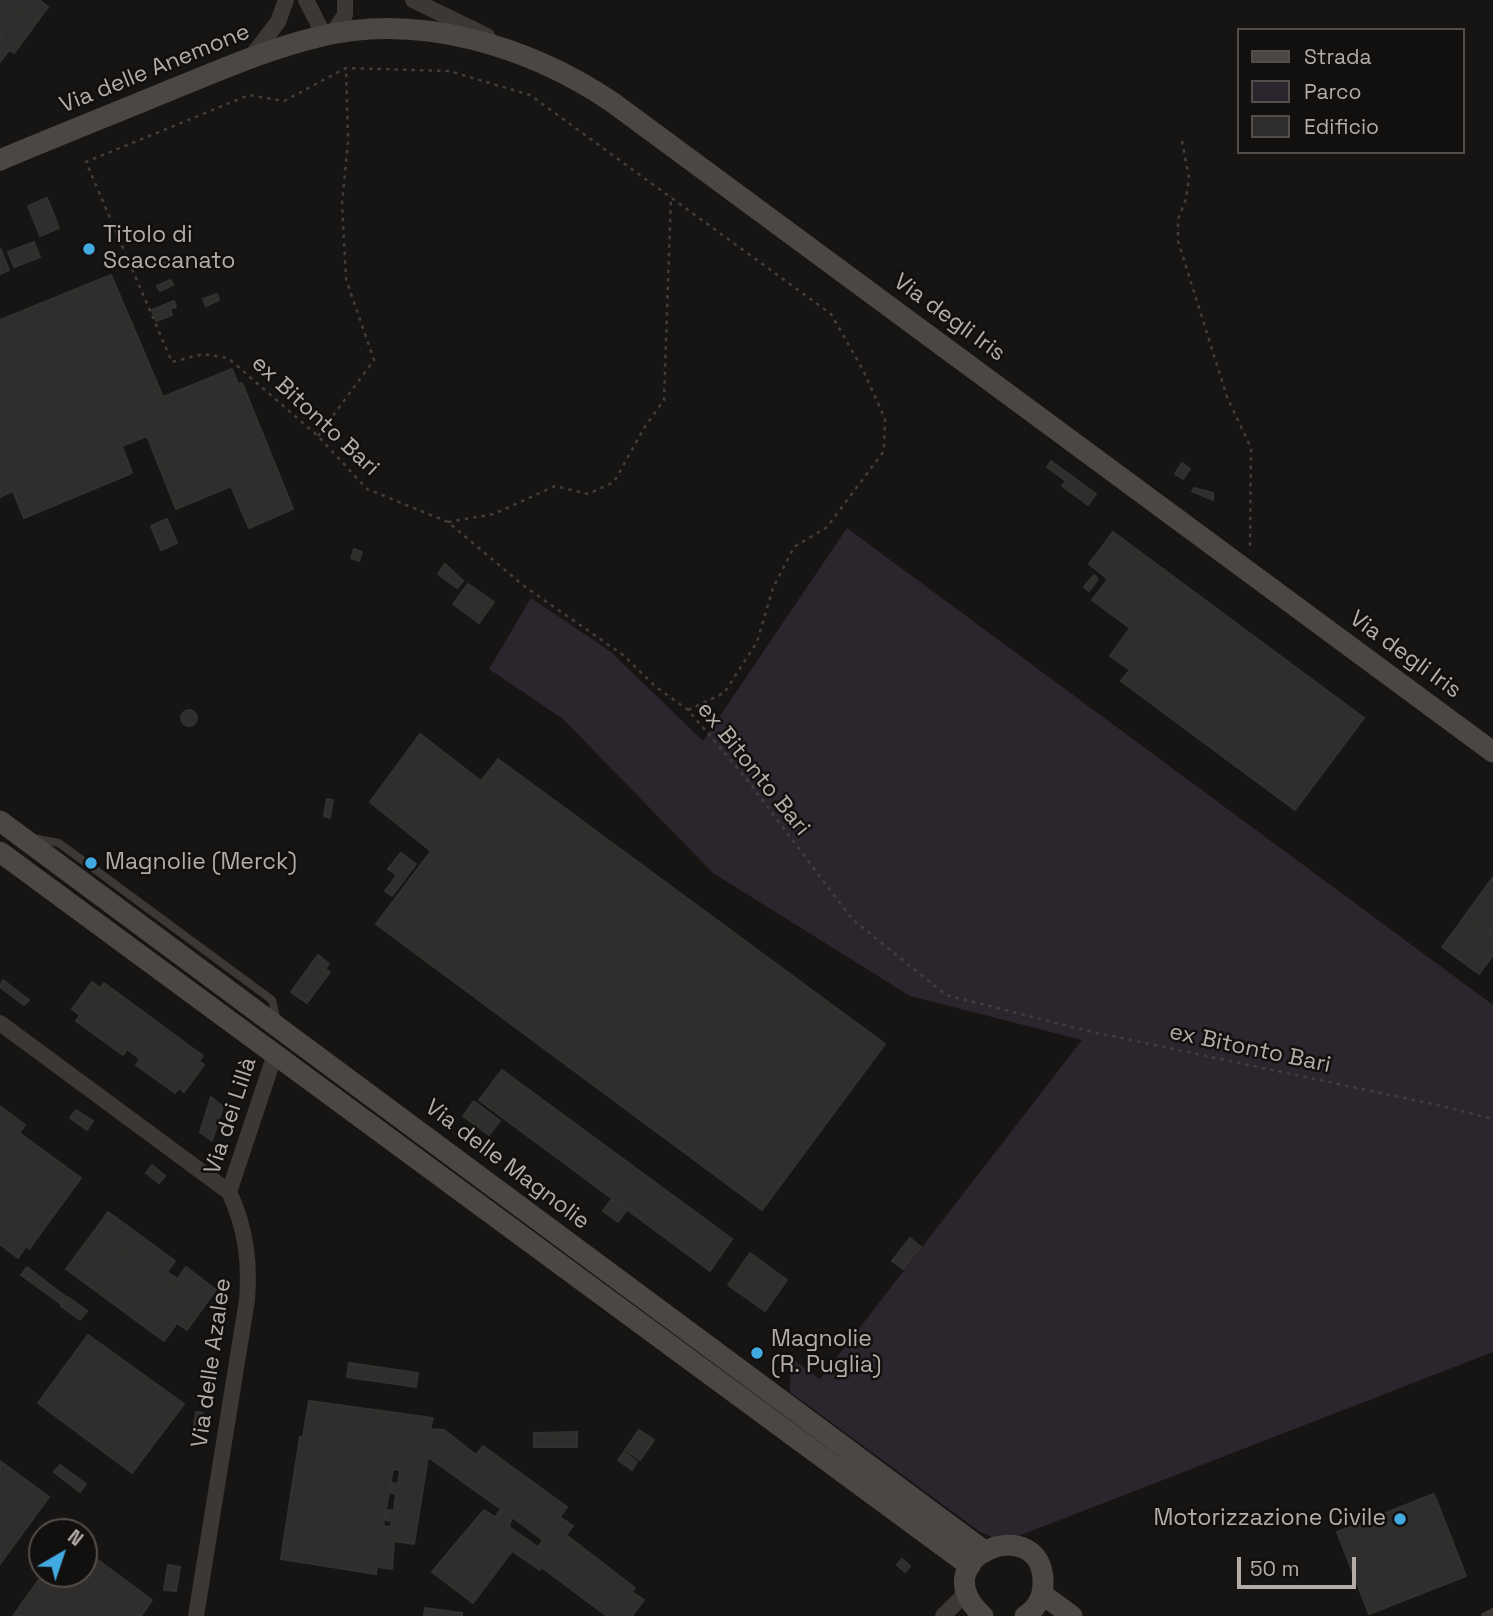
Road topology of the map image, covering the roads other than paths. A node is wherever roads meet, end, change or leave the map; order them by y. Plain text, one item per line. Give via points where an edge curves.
1 (286, 0) edge
2 (306, 0) edge
3 (345, 0) edge
4 (413, 0) edge
5 (331, 35) junction
6 (531, 56) junction
7 (251, 57) junction
8 (0, 160) edge
9 (1493, 752) edge
10 (0, 821) edge
11 (0, 852) edge
12 (0, 1023) edge
13 (278, 1027) junction
14 (270, 1051) junction
15 (229, 1192) junction
16 (976, 1558) junction
17 (967, 1592) junction
18 (1034, 1610) edge
19 (1493, 1612) edge
20 (196, 1616) edge
21 (943, 1616) edge
22 (983, 1616) edge
23 (1072, 1616) edge
24 (1485, 1616) edge

1 - 7 street via 278,22
2 - 5 street via 322,31
3 - 5 street via 345,15
4 - 6 street
5 - 6 street, Via degli Iris via 393,29 427,32
5 - 7 street, Via delle Anemone
6 - 9 street, Via degli Iris via 612,102
7 - 8 street, Via delle Anemone
10 - 13 street, Via delle Magnolie
11 - 14 street
12 - 15 street
13 - 14 street
13 - 16 street, Via delle Magnolie
14 - 15 street, Via dei Lillà
14 - 16 street
15 - 20 street, Via delle Azalee via 244,1234 249,1276
16 - 17 street via 965,1583
16 - 18 street via 1005,1544 1026,1550 1041,1568
17 - 21 street
17 - 22 street
18 - 23 street
19 - 24 lane

